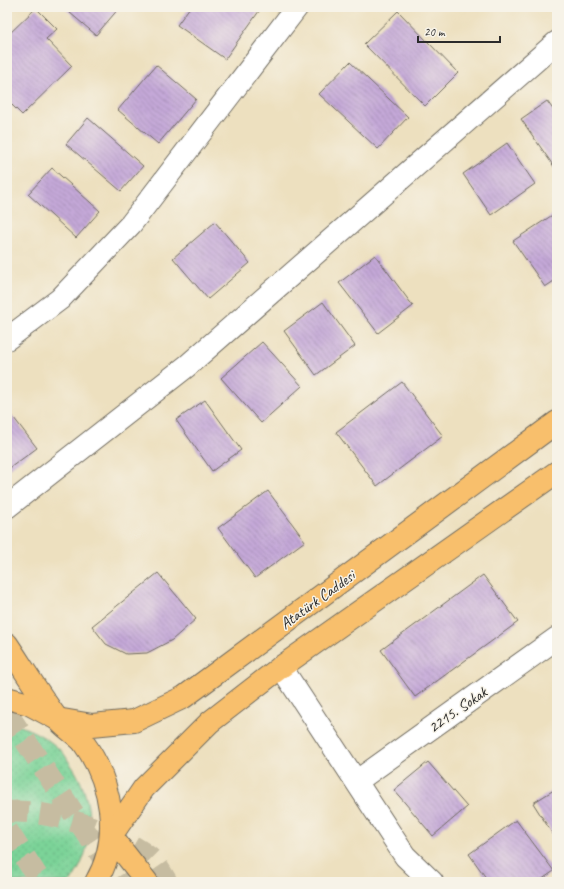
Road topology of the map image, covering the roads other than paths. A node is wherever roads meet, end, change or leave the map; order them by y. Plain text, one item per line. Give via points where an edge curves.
1 (297, 7) edge
2 (557, 42) edge
3 (7, 339) edge
4 (557, 422) edge
5 (557, 472) edge
6 (7, 507) edge
7 (557, 638) edge
8 (7, 644) edge
9 (281, 667) junction
10 (7, 698) edge
11 (57, 718) junction
12 (357, 781) junction
13 (111, 836) junction
14 (96, 882) edge
15 (147, 882) edge
16 (432, 882) edge

1 - 3 street via 132,224 60,299
2 - 6 street via 186,366
4 - 11 main road, Atatürk Caddesi via 184,697 134,721 92,725
5 - 9 main road
7 - 12 street, 2215. Sokak
8 - 11 main road
9 - 12 street
9 - 13 main road via 210,722 160,771 144,788
10 - 11 main road via 29,704
11 - 13 main road via 82,741 100,770 109,802
12 - 16 street via 405,856
13 - 14 main road via 102,872
13 - 15 main road

